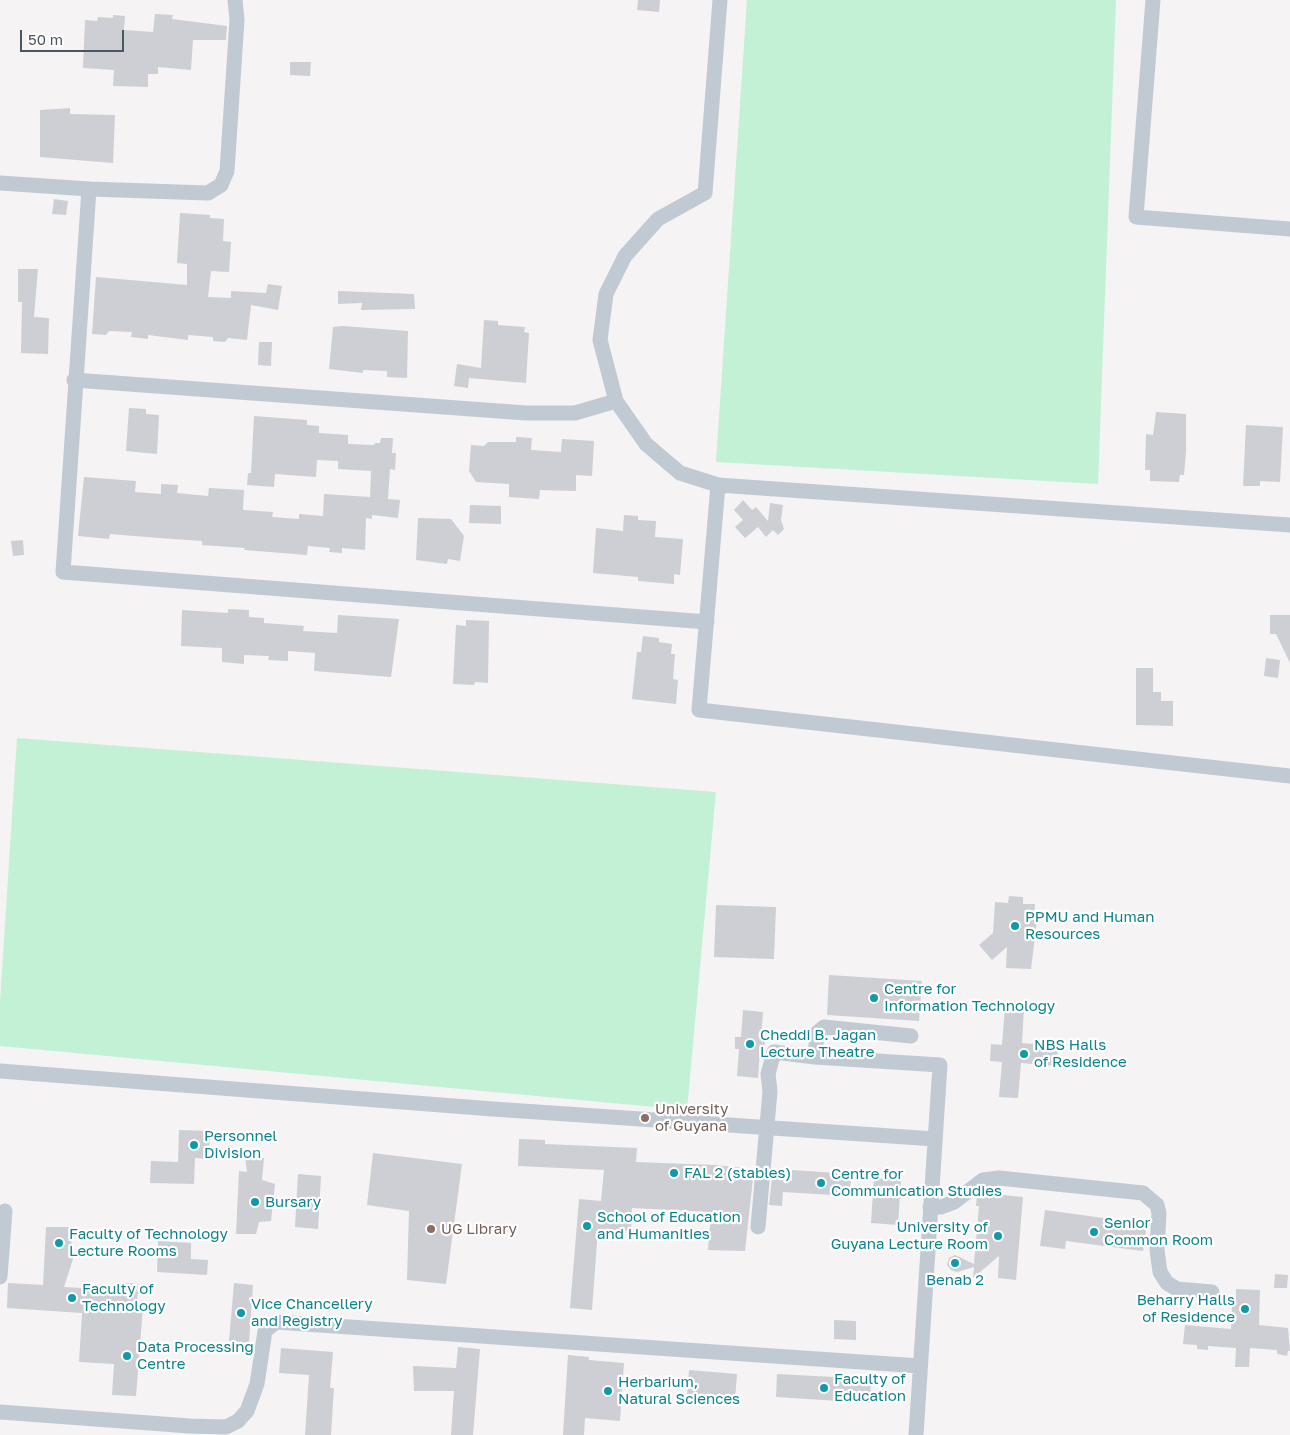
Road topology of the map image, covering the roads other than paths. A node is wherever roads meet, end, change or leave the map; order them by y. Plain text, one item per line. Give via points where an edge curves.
1 (235, 0) edge
2 (720, 0) edge
3 (1153, 0) edge
4 (0, 183) edge
5 (89, 189) junction
6 (1290, 229) edge
7 (74, 380) junction
8 (616, 401) junction
9 (718, 485) junction
10 (1290, 525) edge
11 (707, 622) junction
12 (1290, 776) edge
13 (911, 1036) dead end
14 (815, 1057) junction
15 (0, 1071) edge
16 (766, 1128) junction
17 (935, 1139) junction
18 (930, 1207) junction
19 (4, 1211) dead end
20 (758, 1227) dead end
21 (0, 1276) edge
22 (1212, 1292) dead end
23 (920, 1366) junction
24 (0, 1412) edge
25 (916, 1435) edge

1 - 5 street via 227,170 222,185 208,193
2 - 8 street via 705,193 658,219 625,256 606,294 600,340
3 - 6 street via 1136,216
4 - 5 street
5 - 7 street
7 - 8 street via 526,413 575,413
7 - 11 street via 63,572
8 - 9 street via 646,444 680,473
9 - 10 street
9 - 11 street
11 - 12 street via 699,710
13 - 14 street via 824,1027 817,1033
14 - 16 street via 774,1052 768,1074 770,1091
14 - 17 street via 940,1065
15 - 16 street
16 - 17 street
16 - 20 street
17 - 18 street
18 - 22 street via 954,1202 983,1180 999,1178 1142,1193 1157,1204 1157,1250 1160,1272 1167,1283 1177,1289
18 - 23 street
19 - 21 street
23 - 24 street via 276,1322 265,1331 257,1384 247,1410 238,1421 226,1426
23 - 25 street

